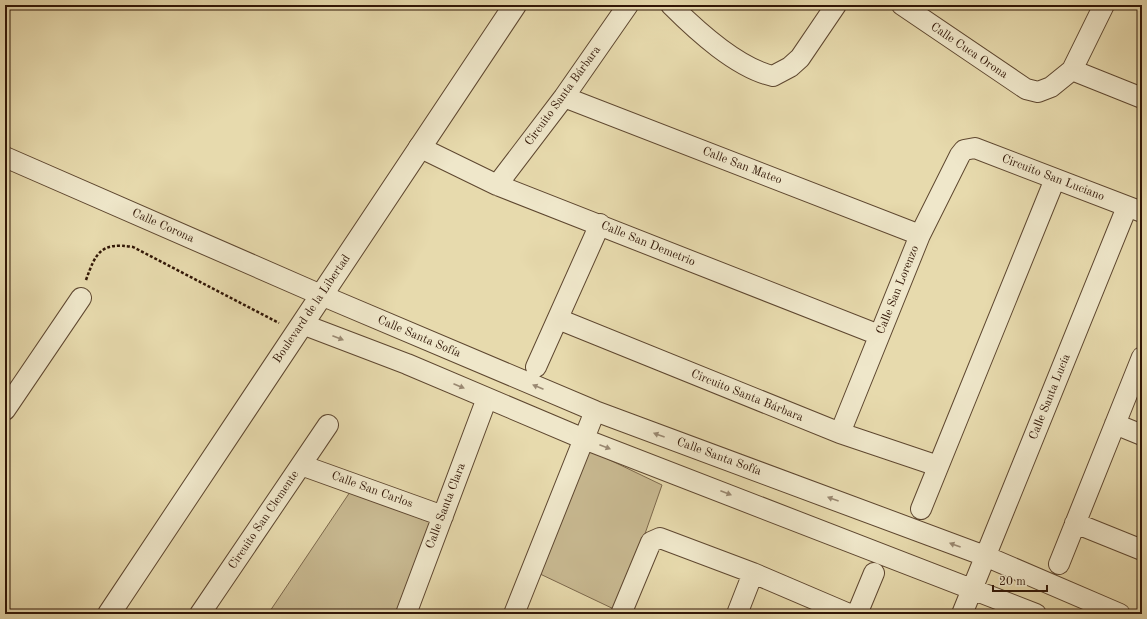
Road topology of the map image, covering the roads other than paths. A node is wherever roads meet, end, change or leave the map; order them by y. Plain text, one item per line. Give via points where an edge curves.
1 (515, 5) edge
2 (628, 5) edge
3 (671, 5) edge
4 (836, 5) edge
5 (902, 5) edge
6 (1104, 5) edge
7 (1072, 70) junction
8 (564, 97) junction
9 (1142, 98) edge
10 (419, 147) junction
11 (964, 150) joint
12 (5, 157) edge
13 (1055, 179) junction
14 (497, 185) junction
15 (1135, 209) edge
16 (600, 224) junction
17 (920, 235) junction
18 (321, 295) junction
19 (81, 298) road end
20 (558, 319) junction
21 (299, 328) junction
22 (879, 335) junction
23 (1142, 357) edge
24 (536, 368) dead end
25 (487, 398) junction
26 (5, 410) edge
27 (595, 411) junction
28 (1115, 424) junction
29 (328, 425) dead end
30 (840, 434) junction
31 (1142, 435) edge
32 (584, 439) junction
33 (301, 465) junction
34 (938, 466) junction
35 (921, 509) dead end
36 (443, 516) junction
37 (1075, 523) junction
38 (1142, 550) edge
39 (985, 556) junction
40 (1059, 564) dead end
41 (753, 573) junction
42 (874, 573) dead end
43 (972, 588) junction
44 (109, 614) edge
45 (200, 614) edge
46 (406, 614) edge
47 (514, 614) edge
48 (622, 614) edge
49 (737, 614) edge
50 (849, 614) edge
51 (857, 614) edge
52 (962, 614) edge
53 (1036, 614) edge
54 (1120, 614) edge

1 - 10 street, Boulevard de la Libertad
2 - 8 street, Circuito Santa Bárbara
3 - 4 street via 715,44 758,72 774,76 800,58
5 - 7 street, Calle Cuca Orona via 1026,89 1038,92 1051,87
6 - 7 street
7 - 9 street
8 - 14 street, Circuito Santa Bárbara
8 - 17 street, Calle San Mateo
10 - 14 street, Calle San Demetrio
10 - 18 street, Boulevard de la Libertad
11 - 13 street, Circuito San Luciano via 975,148
11 - 17 street, Calle San Lorenzo
12 - 18 street, Calle Corona
13 - 15 street, Circuito San Luciano
13 - 34 street
14 - 16 street, Calle San Demetrio
15 - 39 street, Calle Santa Lucía
16 - 20 street
16 - 22 street, Calle San Demetrio
17 - 22 street, Calle San Lorenzo
18 - 21 street, Boulevard de la Libertad
27 -> 18 street, Calle Santa Sofía
19 - 26 street
20 - 24 street
20 - 30 street, Circuito Santa Bárbara
21 -> 25 street via 406,364
21 - 44 street, Boulevard de la Libertad
22 - 30 street, Calle San Lorenzo
23 - 28 street
25 - 32 street
25 - 36 street, Calle Santa Clara
27 - 32 street
39 -> 27 street, Calle Santa Sofía
28 - 31 street
28 - 37 street
29 - 33 street, Circuito San Clemente
30 - 34 street, Circuito Santa Bárbara
32 -> 43 street
32 - 47 street
33 - 36 street, Calle San Carlos
33 - 45 street, Circuito San Clemente
34 - 35 street
36 - 46 street, Calle Santa Clara
37 - 38 street
37 - 40 street
39 - 43 street, Calle Santa Lucía
39 - 54 street, Calle Santa Sofía
41 - 48 street via 660,538 655,539 651,542
41 - 49 street
41 - 50 street
42 - 51 street
43 - 52 street, Calle Santa Lucía
43 - 53 street

